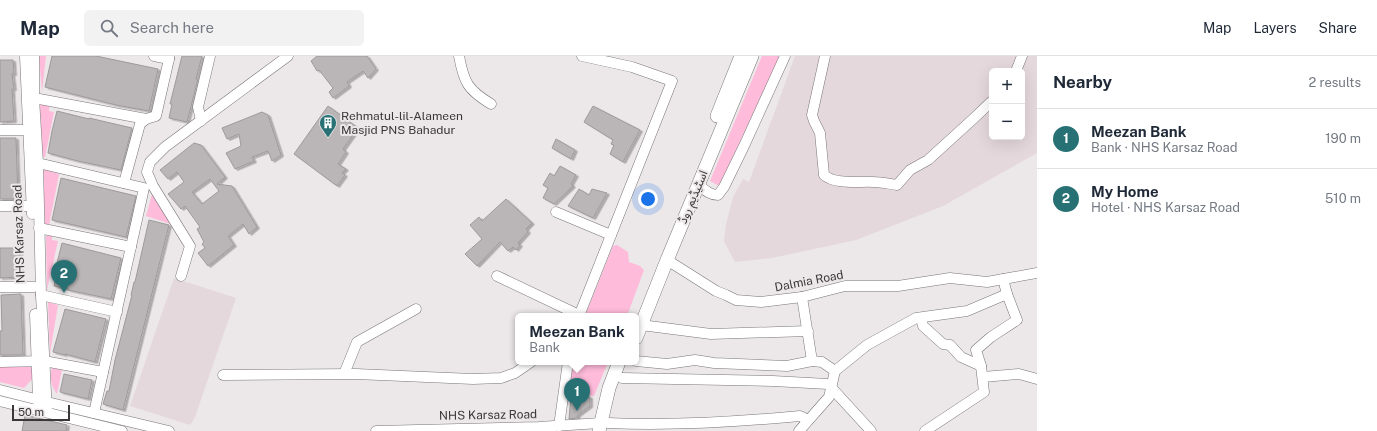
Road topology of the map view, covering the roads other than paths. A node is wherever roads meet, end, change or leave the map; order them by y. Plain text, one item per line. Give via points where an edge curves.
1 (25, 56) edge
2 (34, 56) edge
3 (154, 56) edge
4 (210, 56) edge
5 (288, 56) edge
6 (459, 56) edge
7 (582, 56) edge
8 (741, 56) edge
9 (752, 56) edge
10 (785, 56) edge
11 (824, 56) edge
12 (1022, 56) edge
13 (169, 57) edge
14 (1017, 68) edge
15 (30, 70) junction
16 (34, 98) junction
17 (491, 104) dead end
18 (989, 104) edge
19 (146, 119) junction
20 (201, 121) junction
21 (0, 130) edge
22 (28, 130) junction
23 (38, 163) junction
24 (124, 182) junction
25 (698, 184) junction
26 (0, 206) edge
27 (35, 206) junction
28 (556, 212) dead end
29 (38, 228) junction
30 (611, 235) junction
31 (131, 248) junction
32 (667, 260) junction
33 (1037, 273) edge
34 (181, 276) dead end
35 (498, 276) dead end
36 (1003, 279) junction
37 (34, 286) junction
38 (0, 287) edge
39 (1007, 294) junction
40 (40, 295) junction
41 (802, 297) junction
42 (416, 309) dead end
43 (116, 312) junction
44 (573, 313) edge
45 (580, 313) edge
46 (921, 318) junction
47 (639, 319) edge
48 (639, 320) edge
49 (639, 322) edge
50 (808, 331) junction
51 (639, 361) edge
52 (0, 362) edge
53 (40, 362) junction
54 (812, 362) junction
55 (527, 365) edge
56 (568, 365) edge
57 (618, 365) edge
58 (626, 365) edge
59 (981, 366) junction
60 (835, 371) junction
61 (103, 372) junction
62 (344, 374) junction
63 (223, 375) dead end
64 (983, 377) junction
65 (622, 378) junction
66 (1037, 379) edge
67 (832, 387) junction
68 (0, 390) edge
69 (0, 401) edge
70 (43, 406) junction
71 (94, 413) junction
72 (808, 420) junction
73 (559, 426) junction
74 (603, 427) edge
75 (539, 429) edge
76 (432, 430) edge
77 (122, 431) edge
78 (169, 431) edge
79 (376, 431) edge
80 (799, 431) edge
81 (871, 431) edge
82 (925, 431) edge

1 - 15 street, NHS Karsaz Road
2 - 15 street, NHS Karsaz Road
3 - 13 street
4 - 20 street via 198,107
5 - 20 street
6 - 17 street via 462,75 472,91
7 - 30 street via 672,81
8 - 47 main road, اسٹیڈیم روڈ
9 - 25 main road, اسٹیڈیم روڈ
10 - 25 street via 724,187 715,195
11 - 18 street via 812,115 820,133 824,175 836,181 897,185 910,170 928,160
12 - 14 street
13 - 19 street via 156,116
15 - 16 street, NHS Karsaz Road
15 - 22 street, NHS Karsaz Road
16 - 19 street
16 - 23 street, NHS Karsaz Road
19 - 24 street via 140,124
20 - 34 street via 164,147 150,162 147,172 190,246
21 - 22 street
22 - 27 street, NHS Karsaz Road
23 - 24 street
23 - 27 street, NHS Karsaz Road
24 - 31 street via 144,188
25 - 32 main road, اسٹیڈیم روڈ
26 - 27 street
27 - 29 street, NHS Karsaz Road
27 - 37 street, NHS Karsaz Road
28 - 30 street
29 - 31 street
29 - 40 street, NHS Karsaz Road
30 - 45 street
31 - 43 street
32 - 41 street, Dalmia Road via 716,291 736,300 761,302
32 - 48 main road, اسٹیڈیم روڈ
33 - 36 street, Dalmia Road
35 - 44 street
36 - 39 street
36 - 41 street, Dalmia Road via 987,282 950,278 898,286 845,286
37 - 38 street
37 - 53 street, NHS Karsaz Road
39 - 46 street via 967,312
39 - 59 street via 1017,320 976,350
40 - 43 street
40 - 53 street, NHS Karsaz Road
41 - 50 street
42 - 62 street via 357,342
43 - 61 street
46 - 59 street via 923,326 943,344 950,345 960,357
46 - 60 street via 916,318 868,345
49 - 50 street via 711,334
50 - 54 street
51 - 54 street via 667,364 696,360 786,366
52 - 53 street
53 - 61 street
53 - 70 street, NHS Karsaz Road
54 - 60 street via 822,362
55 - 62 street via 501,378
56 - 73 street
57 - 74 main road via 609,388
58 - 65 main road
59 - 64 street
60 - 67 street
61 - 71 street
62 - 63 street
64 - 66 street via 1019,374
64 - 82 street via 984,392
65 - 67 street via 807,382 828,384
65 - 74 main road
67 - 72 street via 829,397
67 - 81 street
68 - 70 street
69 - 70 street
70 - 71 street
70 - 77 street
71 - 78 street
72 - 74 street, NHS Karsaz Road via 800,416 720,423
72 - 80 street
73 - 74 street, NHS Karsaz Road
73 - 75 street, NHS Karsaz Road
75 - 76 street, NHS Karsaz Road
76 - 79 street, NHS Karsaz Road

